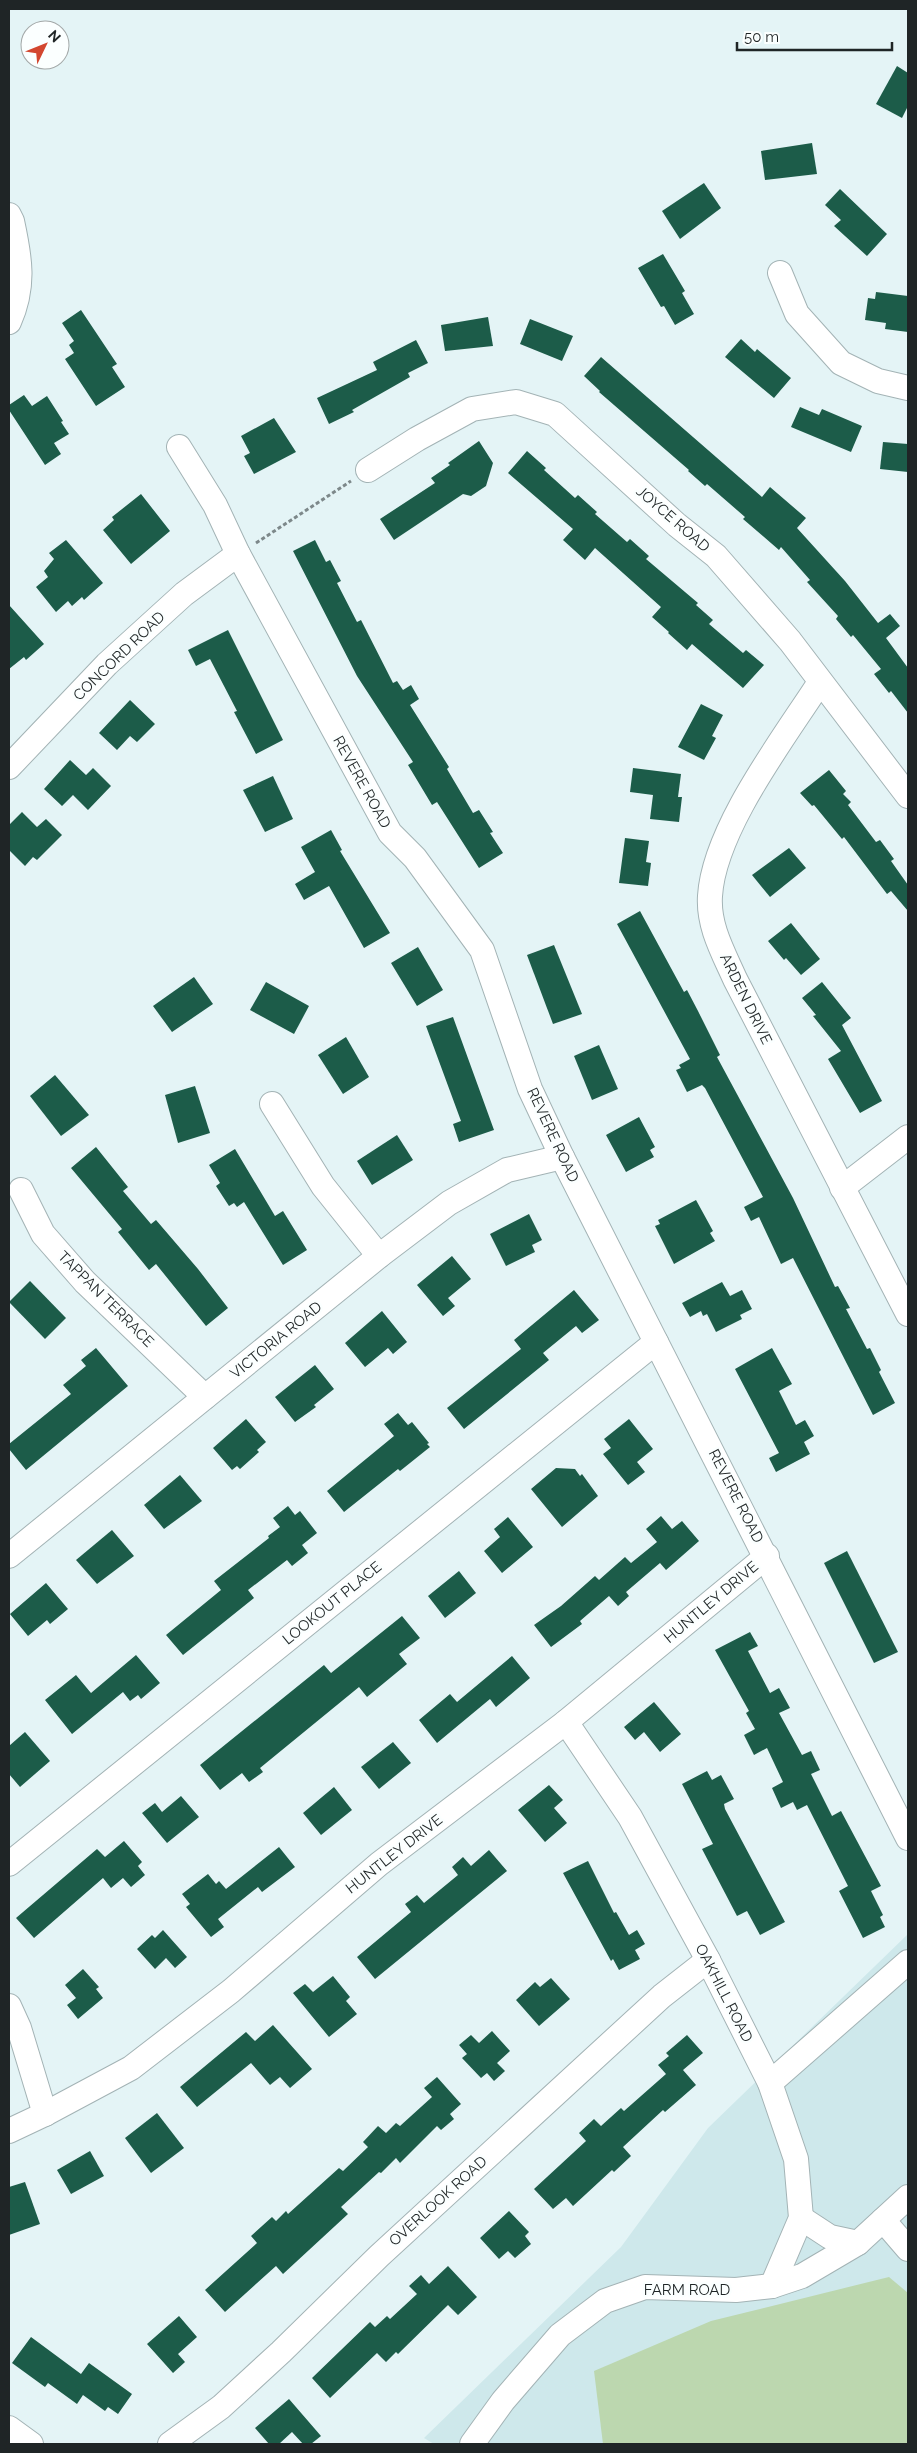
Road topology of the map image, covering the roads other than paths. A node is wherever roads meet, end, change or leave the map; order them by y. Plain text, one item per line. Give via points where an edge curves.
1 (9, 215) edge
2 (780, 273) dead end
3 (9, 322) edge
4 (908, 388) edge
5 (179, 447) dead end
6 (368, 470) road end
7 (238, 554) junction
8 (820, 682) junction
9 (9, 767) edge
10 (904, 783) edge
11 (272, 1104) dead end
12 (908, 1137) edge
13 (562, 1157) junction
14 (842, 1188) junction
15 (21, 1190) dead end
16 (379, 1256) junction
17 (908, 1314) edge
18 (656, 1342) junction
19 (205, 1397) junction
20 (9, 1556) edge
21 (767, 1556) junction
22 (566, 1722) junction
23 (908, 1838) edge
24 (9, 1864) edge
25 (708, 1960) junction
26 (908, 1962) edge
27 (9, 2006) edge
28 (770, 2083) junction
29 (45, 2114) junction
30 (9, 2131) edge
31 (908, 2197) edge
32 (801, 2218) junction
33 (883, 2220) junction
34 (858, 2243) junction
35 (908, 2249) edge
36 (772, 2286) junction
37 (9, 2428) edge
38 (31, 2444) edge
39 (170, 2444) edge
40 (472, 2444) edge

1 - 3 street via 20,263 17,303
2 - 4 street via 797,314 840,363 878,380
5 - 7 street, REVERE ROAD via 214,505
6 - 8 street, JOYCE ROAD via 472,409 516,402 555,414 677,525 716,556 790,641
7 - 9 street, CONCORD ROAD via 184,594 114,658
7 - 13 street, REVERE ROAD via 390,833 415,858 482,950 530,1089
8 - 10 street, JOYCE ROAD
8 - 14 street, ARDEN DRIVE via 747,796 717,858 710,896 713,930 735,979
11 - 16 street via 323,1186
12 - 14 street
13 - 16 street, VICTORIA ROAD via 507,1170 449,1203
13 - 18 street, REVERE ROAD
14 - 17 street, ARDEN DRIVE
15 - 19 street, TAPPAN TERRACE via 43,1234 73,1268
16 - 19 street, VICTORIA ROAD
18 - 21 street, REVERE ROAD
18 - 24 street, LOOKOUT PLACE
19 - 20 street, VICTORIA ROAD
21 - 22 street, HUNTLEY DRIVE
21 - 23 street, REVERE ROAD
22 - 25 street, OAKHILL ROAD via 630,1817
22 - 29 street, HUNTLEY DRIVE via 379,1864 231,1991 131,2068
25 - 28 street, OAKHILL ROAD
25 - 39 street, OVERLOOK ROAD via 662,1996 379,2256 227,2401
26 - 28 street
27 - 29 street via 19,2028
28 - 32 street, OAKHILL ROAD via 796,2159
29 - 30 street, HUNTLEY DRIVE
31 - 33 street, FARM ROAD
32 - 34 street via 830,2237
32 - 36 street, OAKHILL ROAD
33 - 34 street, FARM ROAD
33 - 35 street
34 - 36 street, FARM ROAD via 802,2276
36 - 40 street, FARM ROAD via 736,2290 645,2287 605,2301 560,2334 503,2401
37 - 38 street

